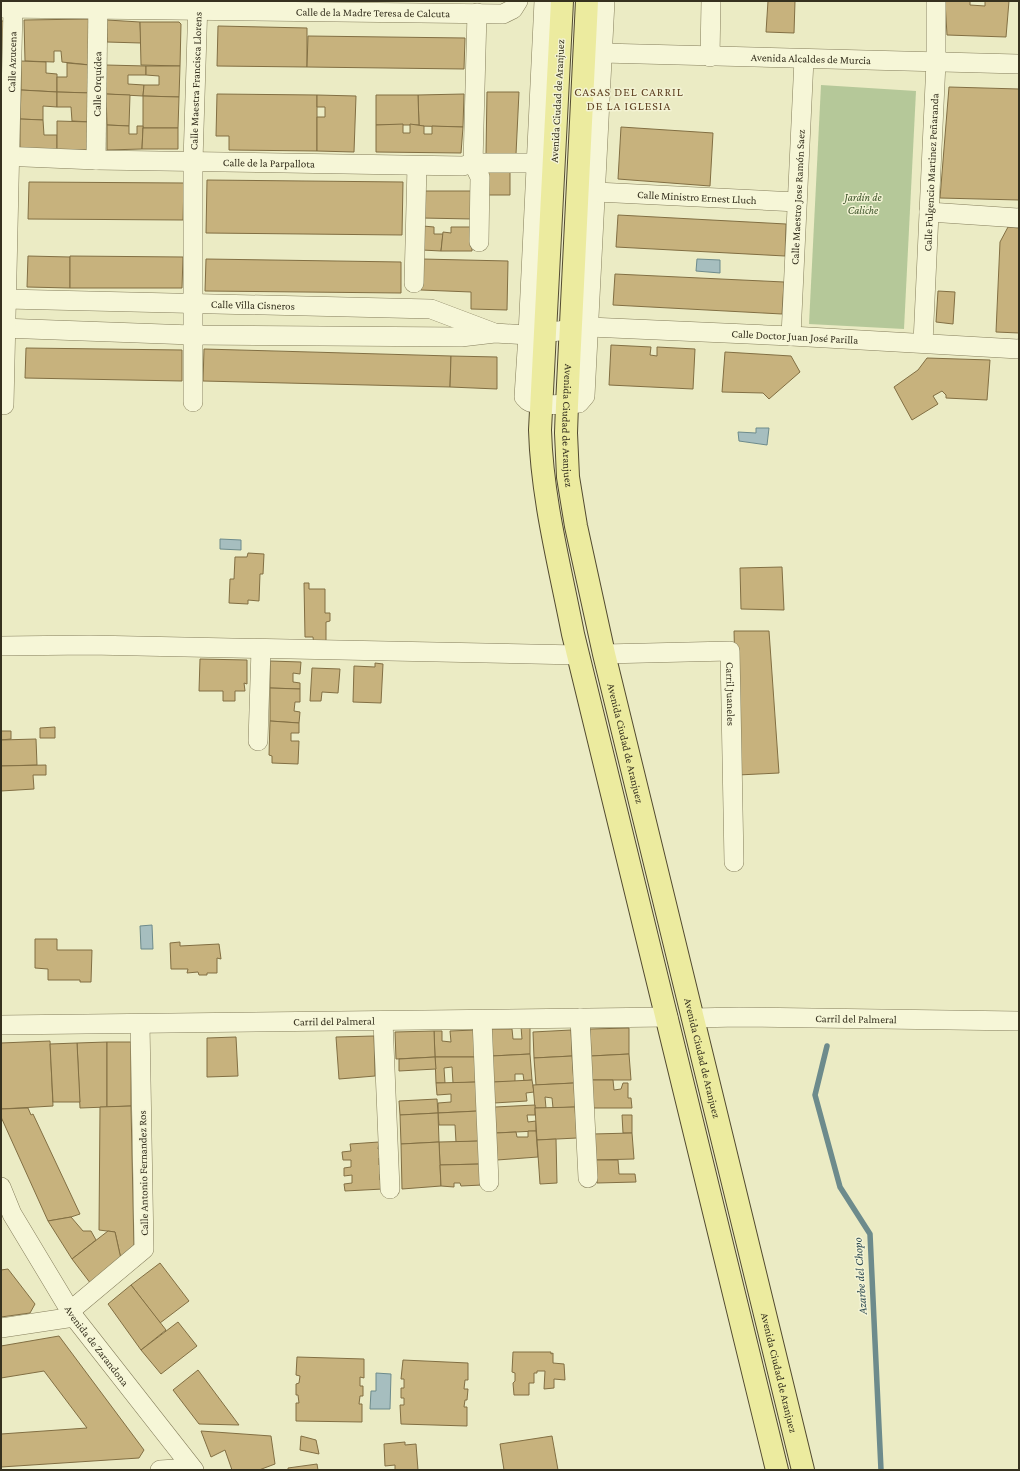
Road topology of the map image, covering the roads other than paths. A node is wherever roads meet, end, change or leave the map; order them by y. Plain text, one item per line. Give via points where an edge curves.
1 (518, 1) edge
2 (544, 1) edge
3 (562, 1) edge
4 (587, 1) edge
5 (605, 1) edge
6 (711, 1) edge
7 (936, 1) edge
8 (98, 5) edge
9 (198, 5) edge
10 (398, 7) edge
11 (7, 8) edge
12 (477, 14) junction
13 (602, 54) junction
14 (710, 56) junction
15 (804, 59) junction
16 (936, 62) junction
17 (1019, 64) edge
18 (5, 156) edge
19 (96, 160) junction
20 (193, 161) junction
21 (473, 163) junction
22 (536, 163) junction
23 (417, 166) junction
24 (596, 192) junction
25 (797, 202) junction
26 (929, 212) junction
27 (1019, 218) edge
28 (479, 242) dead end
29 (414, 283) dead end
30 (6, 299) junction
31 (193, 302) junction
32 (3, 328) edge
33 (580, 328) junction
34 (495, 333) junction
35 (192, 334) junction
36 (537, 334) junction
37 (791, 336) junction
38 (922, 343) junction
39 (1019, 349) edge
40 (192, 402) dead end
41 (542, 404) junction
42 (4, 405) dead end
43 (567, 405) junction
44 (1, 646) edge
45 (261, 649) junction
46 (604, 654) junction
47 (578, 655) junction
48 (258, 741) dead end
49 (734, 862) dead end
50 (668, 1017) junction
51 (580, 1018) junction
52 (693, 1018) junction
53 (482, 1020) junction
54 (383, 1021) junction
55 (1019, 1021) edge
56 (140, 1024) junction
57 (1, 1026) edge
58 (588, 1178) dead end
59 (489, 1182) dead end
60 (1, 1187) edge
61 (390, 1189) dead end
62 (6, 1214) edge
63 (72, 1314) junction
64 (1, 1328) edge
65 (193, 1469) edge
66 (160, 1470) edge
67 (777, 1470) edge
68 (803, 1470) edge

1 - 12 street, Calle de la Madre Teresa de Calcuta via 513,9 503,14
2 - 22 street
3 - 36 main road, Avenida Ciudad de Aranjuez
4 - 33 main road, Avenida Ciudad de Aranjuez
5 - 13 street
6 - 14 street
7 - 16 street, Calle Fulgencio Martinez Peñaranda
8 - 9 street, Calle de la Madre Teresa de Calcuta
8 - 11 street, Calle de la Madre Teresa de Calcuta
8 - 19 street, Calle Orquídea
9 - 10 street, Calle de la Madre Teresa de Calcuta
9 - 20 street, Calle Maestra Francisca Llorens
10 - 12 street, Calle de la Madre Teresa de Calcuta
11 - 18 street, Calle Azucena
12 - 21 street
13 - 14 street, Avenida Alcaldes de Murcia
13 - 24 street
14 - 15 street, Avenida Alcaldes de Murcia
15 - 16 street, Avenida Alcaldes de Murcia
15 - 25 street, Calle Maestro Jose Ramón Saez
16 - 17 street, Avenida Alcaldes de Murcia
16 - 26 street, Calle Fulgencio Martinez Peñaranda
18 - 19 street, Calle de la Parpallota
18 - 30 street, Calle Azucena
19 - 20 street, Calle de la Parpallota
20 - 23 street, Calle de la Parpallota
20 - 31 street, Calle Maestra Francisca Llorens
21 - 22 street, Calle de la Parpallota
21 - 23 street, Calle de la Parpallota via 463,166
21 - 28 street via 480,177
22 - 36 street
23 - 29 street
24 - 25 street, Calle Ministro Ernest Lluch
24 - 33 street
25 - 37 street, Calle Maestro Jose Ramón Saez
26 - 27 street
26 - 38 street, Calle Fulgencio Martinez Peñaranda
30 - 31 street, Calle Villa Cisneros
30 - 32 street, Calle Azucena
31 - 34 street, Calle Villa Cisneros via 431,309
31 - 35 street, Calle Maestra Francisca Llorens
32 - 35 street, Calle Villa Cisneros
32 - 42 street, Calle Azucena
33 - 36 street, Calle Villa Cisneros
33 - 37 street, Calle Doctor Juan José Parilla
33 - 43 main road, Avenida Ciudad de Aranjuez
34 - 35 street, Calle Villa Cisneros via 461,337
34 - 36 street, Calle Villa Cisneros
35 - 40 street, Calle Maestra Francisca Llorens
36 - 41 main road, Avenida Ciudad de Aranjuez
37 - 38 street, Calle Doctor Juan José Parilla
38 - 39 street, Calle Doctor Juan José Parilla
41 - 43 street
41 - 47 main road, Avenida Ciudad de Aranjuez via 541,457 548,511
43 - 46 main road, Avenida Ciudad de Aranjuez via 568,477
44 - 45 street via 90,645
45 - 47 street
45 - 48 street
46 - 49 street, Carril Juaneles via 730,651
46 - 52 main road, Avenida Ciudad de Aranjuez
47 - 50 main road, Avenida Ciudad de Aranjuez
50 - 51 street, Carril del Palmeral
50 - 67 main road, Avenida Ciudad de Aranjuez
51 - 53 street, Carril del Palmeral
51 - 58 street
52 - 55 street, Carril del Palmeral
52 - 68 main road, Avenida Ciudad de Aranjuez
53 - 54 street, Carril del Palmeral
53 - 59 street
54 - 56 street, Carril del Palmeral
54 - 61 street
56 - 57 street, Carril del Palmeral
56 - 63 street, Calle Antonio Fernandez Ros via 144,1249
60 - 62 street, Avenida de Zarandona
62 - 63 street, Avenida de Zarandona
63 - 64 street
63 - 65 street, Avenida de Zarandona
65 - 66 street

